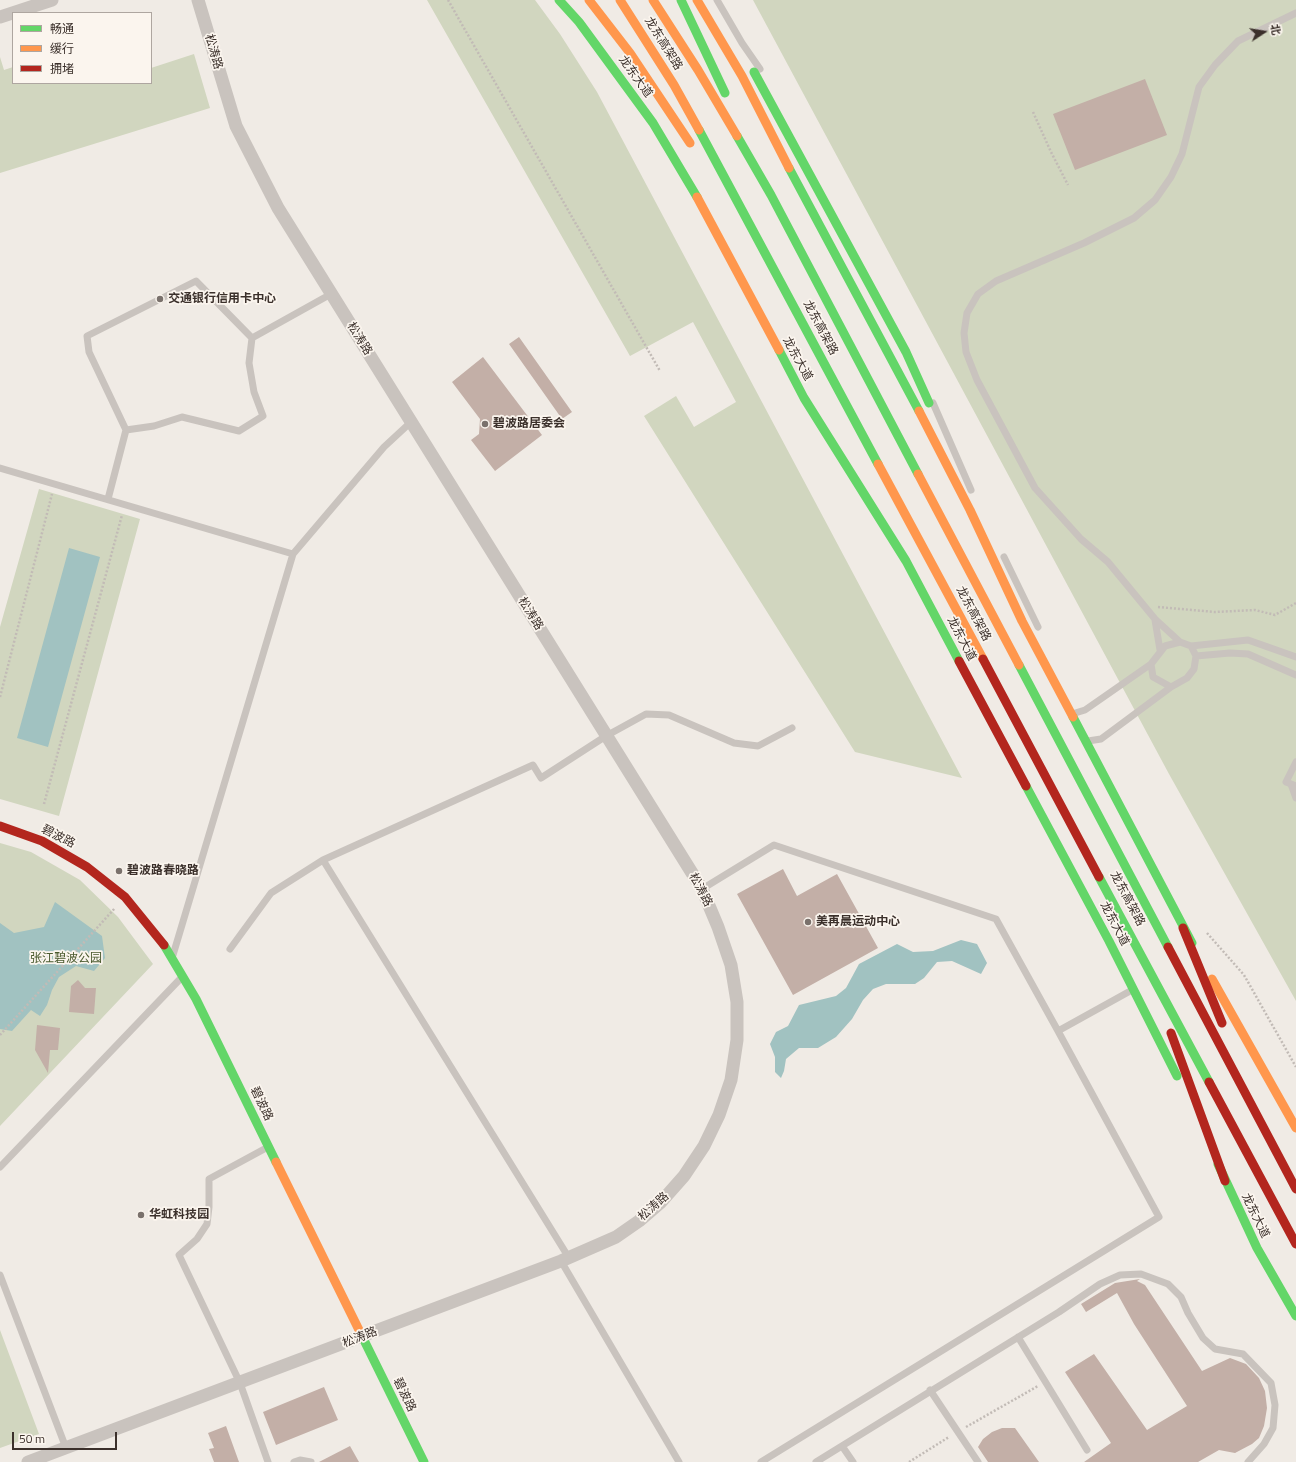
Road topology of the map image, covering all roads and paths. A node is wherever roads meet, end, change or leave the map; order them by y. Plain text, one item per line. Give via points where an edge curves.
1 (52, 0) edge
2 (198, 0) edge
3 (448, 0) edge
4 (559, 0) edge
5 (590, 0) edge
6 (620, 0) edge
7 (653, 0) edge
8 (680, 0) edge
9 (697, 0) edge
10 (708, 0) edge
11 (717, 0) edge
12 (15, 12) edge
13 (12, 13) edge
14 (1296, 13) edge
15 (0, 17) edge
16 (764, 74) dead end
17 (1033, 112) dead end
18 (695, 150) dead end
19 (1068, 185) dead end
20 (720, 191) dead end
21 (771, 195) junction
22 (831, 197) dead end
23 (331, 294) junction
24 (806, 326) junction
25 (252, 338) junction
26 (660, 371) dead end
27 (411, 422) junction
28 (126, 430) junction
29 (0, 468) edge
30 (55, 484) junction
31 (108, 499) junction
32 (975, 499) dead end
33 (125, 504) junction
34 (970, 510) junction
35 (999, 549) dead end
36 (293, 554) junction
37 (1296, 603) edge
38 (1148, 611) junction
39 (1155, 619) junction
40 (1038, 627) dead end
41 (1180, 642) junction
42 (1191, 646) junction
43 (1160, 650) junction
44 (1196, 656) junction
45 (1296, 656) edge
46 (1151, 664) junction
47 (1296, 675) edge
48 (1171, 687) junction
49 (0, 697) edge
50 (1072, 714) junction
51 (792, 728) dead end
52 (606, 736) junction
53 (1086, 742) junction
54 (1296, 762) edge
55 (1294, 785) edge
56 (1296, 798) edge
57 (44, 804) dead end
58 (0, 826) edge
59 (323, 860) junction
60 (702, 889) junction
61 (125, 897) junction
62 (1202, 927) dead end
63 (1183, 928) junction
64 (230, 949) dead end
65 (1141, 952) junction
66 (172, 957) junction
67 (183, 975) junction
68 (1134, 989) junction
69 (1225, 1030) dead end
70 (1058, 1031) junction
71 (0, 1035) edge
72 (1234, 1051) dead end
73 (1296, 1067) edge
74 (1296, 1128) edge
75 (1273, 1146) junction
76 (269, 1147) junction
77 (0, 1167) edge
78 (1225, 1180) junction
79 (1296, 1189) edge
80 (1296, 1244) edge
81 (565, 1260) junction
82 (0, 1275) edge
83 (1296, 1316) edge
84 (362, 1337) junction
85 (1018, 1337) junction
86 (1045, 1382) junction
87 (240, 1383) junction
88 (930, 1390) junction
89 (959, 1432) junction
90 (842, 1446) junction
91 (66, 1448) junction
92 (1087, 1450) dead end
93 (28, 1462) edge
94 (268, 1462) edge
95 (294, 1462) edge
96 (311, 1462) edge
97 (424, 1462) edge
98 (679, 1462) edge
99 (761, 1462) edge
100 (816, 1462) edge
101 (853, 1462) edge
102 (909, 1462) edge
103 (978, 1462) edge
104 (1248, 1462) edge

1 - 12 street
2 - 23 street, 松涛路 via 239,132 278,208
3 - 26 path
4 - 68 main road, 龙东大道 via 614,67 689,182 804,398 906,561
5 - 18 main road via 670,110
6 - 24 main road, 龙东高架路 via 674,85
7 - 21 main road, 龙东高架路 via 698,70
8 - 21 main road
9 - 34 main road via 742,76
10 - 34 main road via 769,96 906,352 929,403
11 - 16 lane
13 - 15 street
14 - 38 lane via 1238,42 1215,65 1199,87 1182,154 1171,177 1155,200 1134,218 996,281 978,294 967,314 964,333 966,352 977,380 1035,488 1081,539 1108,562
17 - 19 path
20 - 24 main road
21 - 75 main road, 龙东高架路
22 - 32 lane via 910,349
23 - 25 lane
23 - 27 street, 松涛路
24 - 65 main road, 龙东高架路
25 - 28 lane via 249,363 254,392 263,416 239,431 182,417 154,426
25 - 28 lane via 196,281 87,336 89,352
27 - 36 lane via 379,453
27 - 52 street, 松涛路
28 - 31 lane
29 - 30 lane
30 - 31 lane
30 - 49 path
31 - 33 lane
33 - 36 lane
33 - 57 path
34 - 50 main road via 1022,621
35 - 40 lane
36 - 66 lane
37 - 38 path via 1275,615 1255,610 1215,612 1156,607
38 - 39 lane
39 - 41 lane
39 - 43 lane
41 - 42 lane
41 - 43 lane
42 - 44 lane
42 - 45 lane via 1248,640
43 - 46 lane
44 - 47 lane via 1248,654
44 - 48 lane via 1194,669 1187,678
46 - 48 lane via 1154,677
46 - 50 lane via 1085,710
48 - 53 lane via 1101,739
50 - 53 main road
51 - 52 lane via 758,746 734,743 668,715 646,714
52 - 59 lane via 541,778 533,765
52 - 60 street, 松涛路
53 - 63 main road via 1166,891
54 - 55 lane via 1286,782
55 - 56 lane
58 - 61 main road, 碧波路 via 42,841 64,853 87,867
59 - 64 lane via 271,893
59 - 81 lane
60 - 70 lane via 774,845 996,919
60 - 81 street, 松涛路 via 731,965 737,1002 737,1040 730,1080 719,1115 684,1176 661,1202 616,1237
61 - 66 main road, 碧波路 via 144,917
61 - 71 path
62 - 73 path via 1244,975
63 - 69 main road
63 - 74 main road
65 - 78 main road
65 - 80 main road, 龙东高架路
66 - 67 main road, 碧波路
67 - 76 main road, 碧波路
67 - 77 lane
68 - 70 lane
68 - 78 main road, 龙东大道 via 1166,1051
70 - 99 lane via 1159,1218
72 - 75 main road
75 - 79 main road, 龙东高架路
76 - 84 main road, 碧波路
76 - 87 lane via 209,1179 207,1224 198,1238 179,1255
78 - 83 main road, 龙东大道 via 1257,1248
81 - 84 street, 松涛路
81 - 98 lane
82 - 91 lane
84 - 87 street, 松涛路
84 - 97 main road, 碧波路
85 - 86 lane
85 - 88 lane
85 - 104 lane via 1100,1284 1120,1275 1141,1274 1168,1284 1181,1297 1188,1313 1214,1349 1243,1354 1259,1368 1270,1383 1275,1405 1273,1428 1264,1444
86 - 89 path
86 - 92 lane
87 - 91 street, 松涛路
87 - 94 lane
88 - 89 lane
88 - 90 lane
89 - 102 path
89 - 103 lane
90 - 100 lane
90 - 101 lane
91 - 93 street, 松涛路
95 - 96 lane

